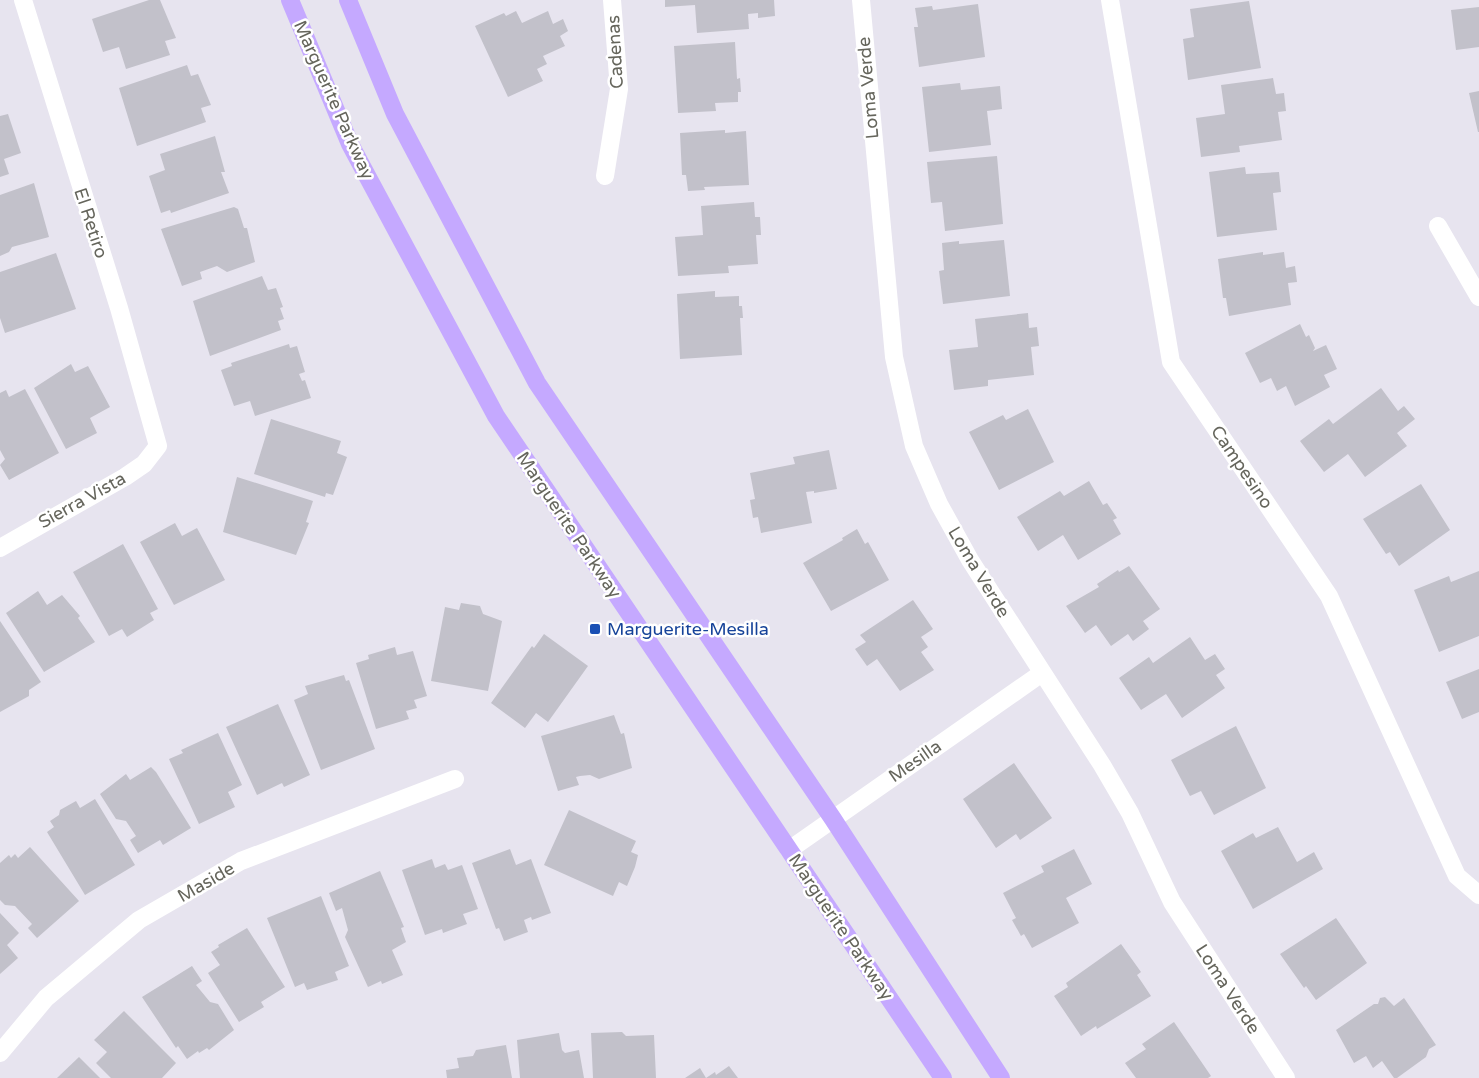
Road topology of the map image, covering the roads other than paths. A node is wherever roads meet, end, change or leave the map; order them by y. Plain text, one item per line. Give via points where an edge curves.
1 (23, 0) edge
2 (290, 0) edge
3 (348, 0) edge
4 (612, 0) edge
5 (861, 0) edge
6 (1110, 0) edge
7 (604, 176) dead end
8 (1438, 226) dead end
9 (1479, 297) edge
10 (158, 446) joint
11 (0, 548) edge
12 (1042, 673) junction
13 (455, 779) dead end
14 (833, 819) junction
15 (789, 850) junction
16 (1479, 895) edge
17 (0, 1053) edge
18 (943, 1078) edge
19 (1001, 1078) edge
20 (1286, 1078) edge

1 - 10 street, El Retiro
2 - 15 main road, Marguerite Parkway via 350,144 496,416
3 - 14 main road via 395,114 537,383
4 - 7 street, Cadenas via 619,89
5 - 12 street, Loma Verde via 894,357 914,446 939,504 970,560
6 - 16 street, Campesino via 1171,362 1329,596 1457,876
8 - 9 street
10 - 11 street, Sierra Vista via 144,464 126,477
12 - 14 street, Mesilla
12 - 20 street, Loma Verde via 1130,813 1172,902
13 - 17 street, Maside via 241,861 139,920 46,998
14 - 15 street, Mesilla
14 - 19 main road
15 - 18 main road, Marguerite Parkway

